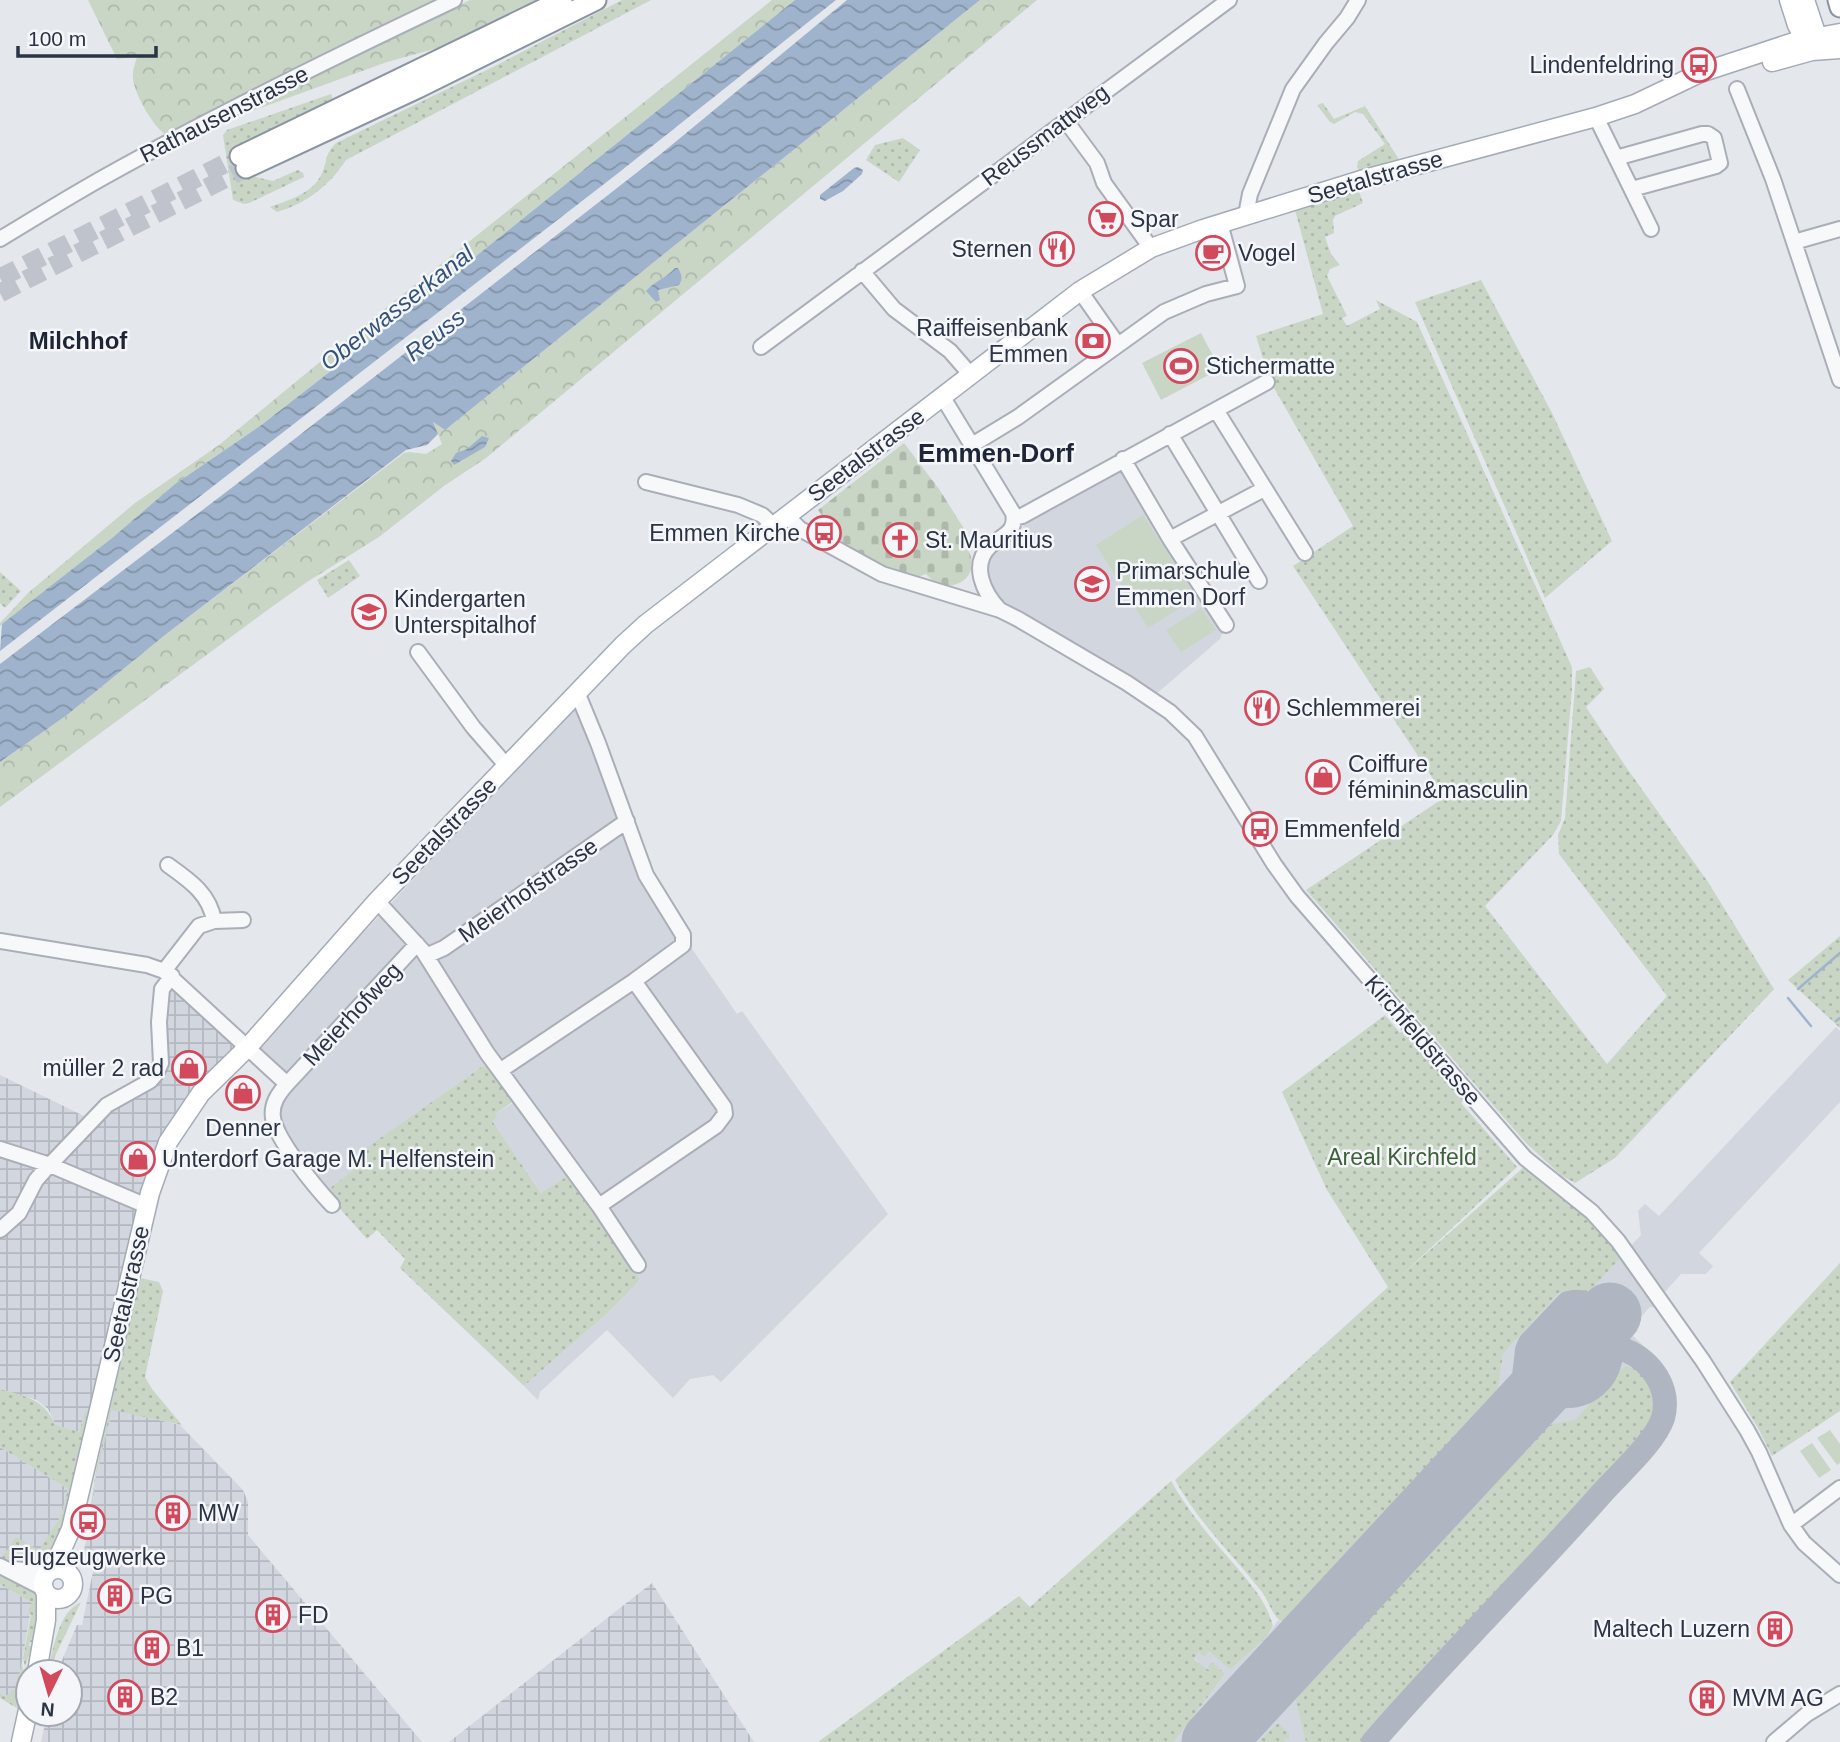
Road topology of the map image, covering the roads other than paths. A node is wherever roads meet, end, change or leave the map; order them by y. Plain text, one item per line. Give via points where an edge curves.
1 (454, 0) edge
2 (562, 0) edge
3 (596, 0) edge
4 (1229, 0) edge
5 (1358, 0) edge
6 (1788, 0) edge
7 (1805, 0) edge
8 (1838, 0) edge
9 (1840, 7) edge
10 (1840, 33) edge
11 (1811, 42) junction
12 (1782, 47) junction
13 (1840, 49) edge
14 (1737, 89) dead end
15 (1635, 104) junction
16 (1597, 117) junction
17 (1066, 121) junction
18 (1616, 158) junction
19 (1632, 190) junction
20 (1246, 215) junction
21 (1220, 223) junction
22 (1651, 229) dead end
23 (1840, 229) edge
24 (0, 239) edge
25 (1794, 242) junction
26 (1151, 248) junction
27 (862, 271) junction
28 (1080, 291) junction
29 (1118, 345) junction
30 (761, 347) dead end
31 (971, 374) junction
32 (1840, 380) edge
33 (1267, 382) dead end
34 (942, 397) junction
35 (1216, 410) junction
36 (1170, 434) junction
37 (972, 445) junction
38 (1123, 460) junction
39 (646, 482) dead end
40 (1264, 489) junction
41 (1217, 514) junction
42 (1014, 518) junction
43 (780, 521) junction
44 (1170, 539) junction
45 (1305, 553) dead end
46 (980, 576) junction
47 (1259, 582) dead end
48 (958, 598) junction
49 (1000, 610) junction
50 (1226, 625) dead end
51 (418, 652) dead end
52 (577, 692) junction
53 (506, 765) junction
54 (627, 821) junction
55 (168, 865) dead end
56 (377, 901) junction
57 (243, 920) dead end
58 (214, 921) junction
59 (0, 941) edge
60 (422, 950) junction
61 (168, 973) junction
62 (634, 981) junction
63 (248, 1046) junction
64 (501, 1070) junction
65 (287, 1084) junction
66 (0, 1149) edge
67 (50, 1166) junction
68 (332, 1205) dead end
69 (146, 1206) junction
70 (599, 1206) junction
71 (0, 1230) edge
72 (638, 1265) dead end
73 (1840, 1488) edge
74 (1791, 1525) junction
75 (3, 1568) edge
76 (1840, 1575) edge
77 (52, 1579) junction
78 (43, 1646) junction
79 (40, 1658) edge
80 (1840, 1694) edge
81 (1774, 1742) edge

1 - 24 street, Rathausenstrasse via 166,144
2 - 3 highway via 243,162 418,88
4 - 17 street, Reussmattweg
5 - 20 street via 1293,89 1250,194
6 - 11 main road
6 - 12 main road
7 - 11 main road
8 - 9 highway
10 - 11 main road, Seetalstrasse
11 - 12 main road, Seetalstrasse
11 - 13 main road, Seetalstrasse
11 - 15 main road, Seetalstrasse via 1656,101
12 - 15 main road, Seetalstrasse via 1692,76
14 - 25 street
15 - 16 main road, Seetalstrasse
16 - 18 street
16 - 20 main road, Seetalstrasse
17 - 26 street
17 - 27 street, Reussmattweg
18 - 19 street
18 - 19 street via 1702,134 1714,138 1720,158 1716,166
19 - 22 street
20 - 21 main road, Seetalstrasse
21 - 26 main road, Seetalstrasse
21 - 29 street via 1237,286 1176,306
23 - 25 street
25 - 32 street
26 - 28 main road, Seetalstrasse
27 - 30 street, Reussmattweg
27 - 31 street via 894,309 950,351
28 - 29 street
28 - 31 main road, Seetalstrasse
29 - 37 street
31 - 34 main road, Seetalstrasse
33 - 35 street
34 - 37 street
34 - 43 main road, Seetalstrasse
35 - 36 street
35 - 40 street
36 - 38 street
36 - 41 street
37 - 42 street
38 - 42 street
38 - 44 street
39 - 43 street, Kirchfeldstrasse via 738,505
40 - 41 street
40 - 45 street
41 - 44 street
41 - 47 street
42 - 46 street via 1010,532 984,554
43 - 48 street, Kirchfeldstrasse via 882,574
43 - 52 main road, Seetalstrasse via 646,624
44 - 50 street
46 - 48 street
46 - 49 street, Kirchfeldstrasse via 987,596
48 - 49 street, Kirchfeldstrasse
49 - 74 street, Kirchfeldstrasse via 1127,683 1170,712 1195,736 1297,896 1525,1157 1602,1222 1627,1253 1747,1430
51 - 53 street
52 - 53 main road, Seetalstrasse
52 - 54 street, Meierhofstrasse
53 - 56 main road, Seetalstrasse
54 - 60 street, Meierhofstrasse via 444,948
54 - 62 street, Meierhofstrasse via 646,875 683,935 683,945
55 - 58 street via 205,895
56 - 60 street
56 - 63 main road, Seetalstrasse
57 - 58 street
58 - 61 street via 195,929
59 - 61 street via 147,965
60 - 64 street
60 - 65 street, Meierhofweg
61 - 63 street
61 - 67 street via 162,989 161,1063 156,1074 107,1105
62 - 64 street, Meierhofstrasse
62 - 70 street via 725,1114 716,1126
63 - 65 street
63 - 69 main road, Seetalstrasse via 201,1093 174,1132
64 - 70 street
65 - 68 street via 275,1100 275,1126
66 - 67 street
67 - 69 street
67 - 71 street via 19,1213
69 - 77 main road, Seetalstrasse via 71,1529
70 - 72 street
73 - 74 street
74 - 76 street, Kirchfeldstrasse
75 - 77 street
77 - 78 main road, Seetalstrasse
77 - 78 main road, Seetalstrasse via 55,1599 66,1596
78 - 79 main road, Seetalstrasse
80 - 81 street

